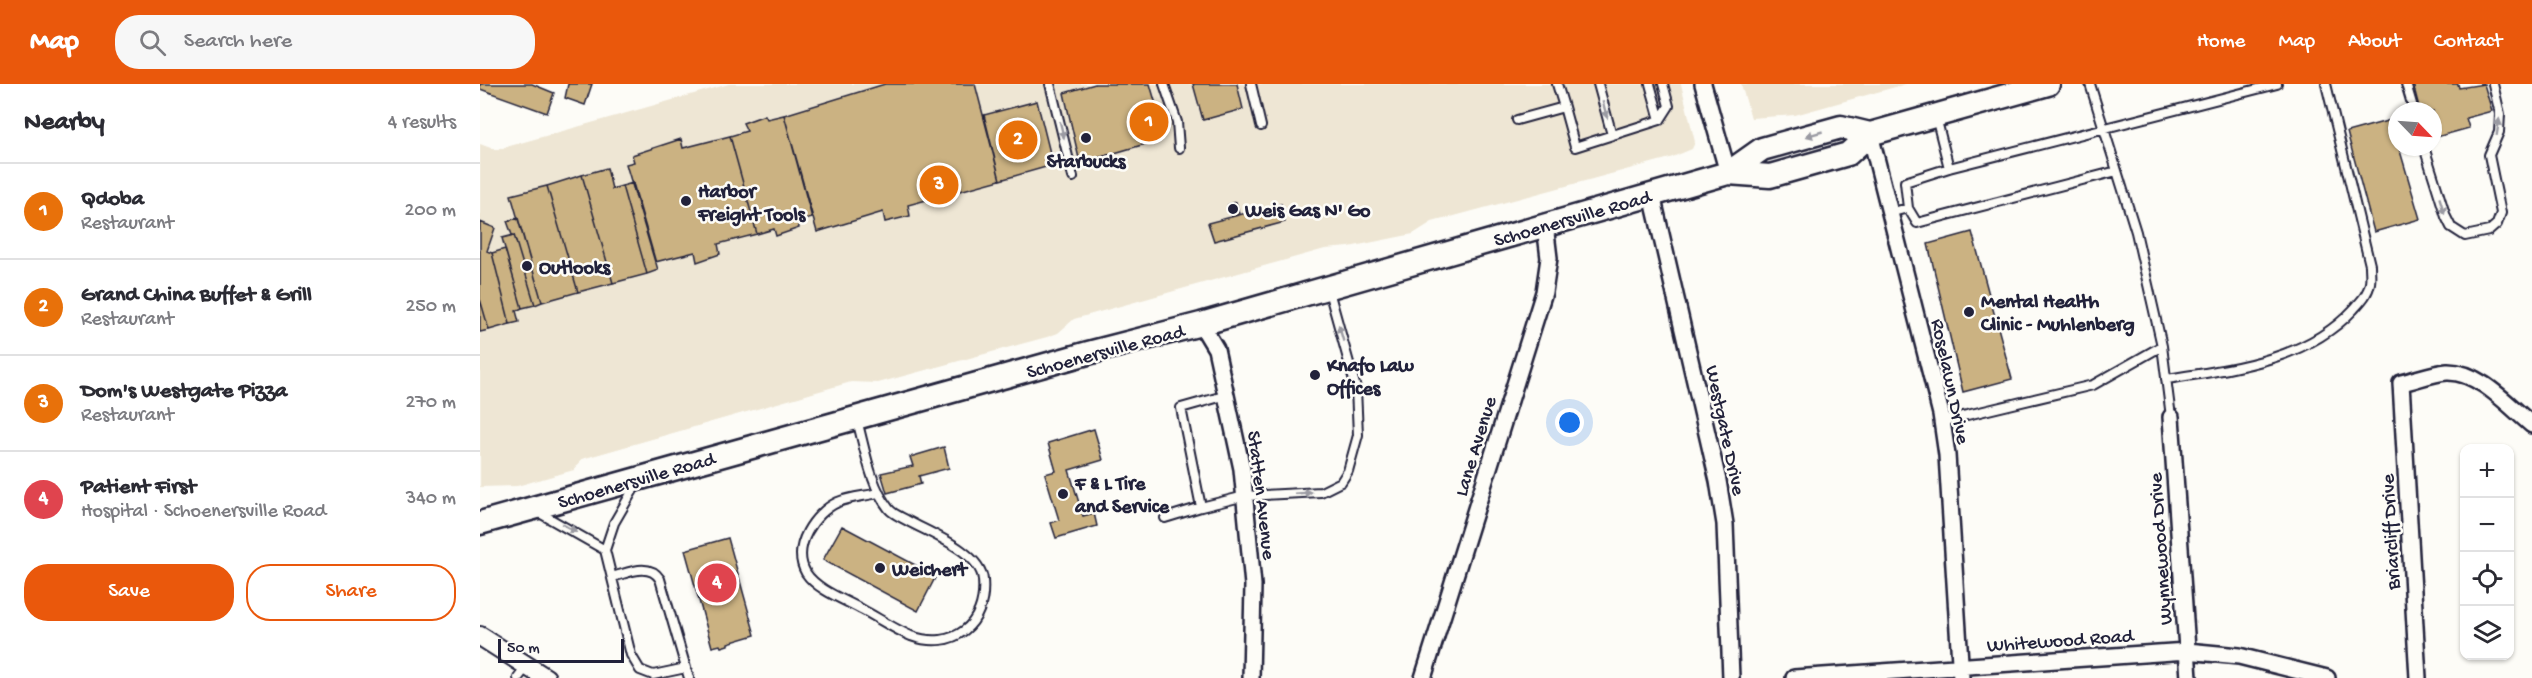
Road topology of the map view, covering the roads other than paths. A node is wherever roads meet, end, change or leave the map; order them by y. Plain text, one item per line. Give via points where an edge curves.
1 (1050, 84) edge
2 (1164, 84) edge
3 (1251, 84) edge
4 (1557, 84) edge
5 (1598, 84) edge
6 (1650, 84) edge
7 (1663, 84) edge
8 (1703, 84) edge
9 (2048, 84) edge
10 (2090, 84) edge
11 (2277, 84) edge
12 (2326, 84) edge
13 (2406, 84) edge
14 (2493, 84) edge
15 (2411, 102) edge
16 (1564, 107) junction
17 (1935, 116) junction
18 (1517, 120) dead end
19 (1660, 120) junction
20 (1260, 126) dead end
21 (2104, 129) junction
22 (1870, 134) junction
23 (1612, 135) junction
24 (1179, 148) dead end
25 (2427, 156) edge
26 (1949, 168) junction
27 (2116, 171) junction
28 (1728, 173) junction
29 (1073, 177) dead end
30 (1652, 195) junction
31 (1908, 208) junction
32 (1889, 213) junction
33 (1545, 225) junction
34 (1328, 288) junction
35 (1201, 324) junction
36 (2162, 346) junction
37 (2166, 379) junction
38 (1227, 394) junction
39 (2171, 417) joint
40 (857, 418) junction
41 (1942, 421) junction
42 (2532, 425) edge
43 (640, 478) junction
44 (878, 493) junction
45 (1245, 496) junction
46 (1201, 507) junction
47 (532, 508) junction
48 (1165, 518) dead end
49 (480, 523) edge
50 (605, 550) junction
51 (612, 577) junction
52 (480, 636) edge
53 (2187, 651) junction
54 (686, 668) junction
55 (523, 672) edge
56 (1960, 672) edge
57 (546, 678) edge
58 (689, 678) edge
59 (1251, 678) edge
60 (1423, 678) edge
61 (1731, 678) edge
62 (1794, 678) edge
63 (2189, 678) edge
64 (2327, 678) edge
65 (2418, 678) edge

1 -> 29 lane
2 - 24 lane via 1177,122
3 - 20 lane
4 - 16 lane
5 -> 23 lane
6 - 19 lane
7 - 19 lane via 1669,106
8 - 28 street
9 - 17 main road, Schoenersville Road
10 - 21 lane
11 - 21 lane
12 - 37 lane via 2370,265 2371,282 2366,295 2328,334 2289,352 2229,370
13 - 15 lane
25 -> 14 lane via 2451,227 2465,236 2489,231 2497,224 2501,205 2488,155 2499,132 2500,114
16 - 18 lane
16 - 23 lane via 1575,147
17 - 22 main road, Schoenersville Road
17 - 26 lane
19 - 23 lane
21 - 26 lane
21 - 27 lane
22 - 28 main road, Schoenersville Road via 1848,154 1770,176
22 - 32 street, Roselawn Drive
26 - 31 lane via 1905,182
27 - 31 lane via 1917,223
27 - 36 lane via 2136,232
28 - 30 main road, Schoenersville Road
30 - 33 main road, Schoenersville Road
30 - 61 street, Westgate Drive via 1718,481 1725,524
31 - 32 lane
32 - 41 street, Roselawn Drive
33 - 34 main road, Schoenersville Road
33 - 60 street, Lane Avenue via 1549,258 1544,292
34 - 35 main road, Schoenersville Road
45 -> 34 lane via 1321,492 1341,482 1348,471 1358,435 1356,388
35 - 38 street, Statten Avenue via 1216,349
35 - 40 main road, Schoenersville Road
36 - 37 lane
36 - 41 lane via 2093,385
37 - 39 lane
38 - 45 street, Statten Avenue
38 - 46 lane via 1181,408
39 - 53 street, Wynnewood Drive
40 - 43 main road, Schoenersville Road
40 - 44 lane
41 - 56 street, Roselawn Drive
42 - 65 street, Briarcliff Drive via 2484,386 2459,373 2445,372 2402,383
43 - 47 main road, Schoenersville Road
43 - 50 lane via 614,523
44 - 44 lane via 891,511 962,550 977,564 983,578 980,612 971,627 956,636 929,640 911,636 822,588 807,574 801,549 819,516 838,502
45 - 46 lane
45 - 59 street, Statten Avenue via 1253,585
46 - 48 lane
47 - 49 main road, Schoenersville Road
47 -> 50 lane
50 - 51 lane
51 - 54 lane via 631,656 640,670 653,675
51 - 54 lane via 646,568 655,572
52 - 55 street
53 - 56 street, Whitewood Road
53 - 63 street, Wynnewood Drive
53 - 64 street, Whitewood Road via 2239,656
54 - 58 lane
55 - 57 street
56 - 62 street, Whitewood Road

